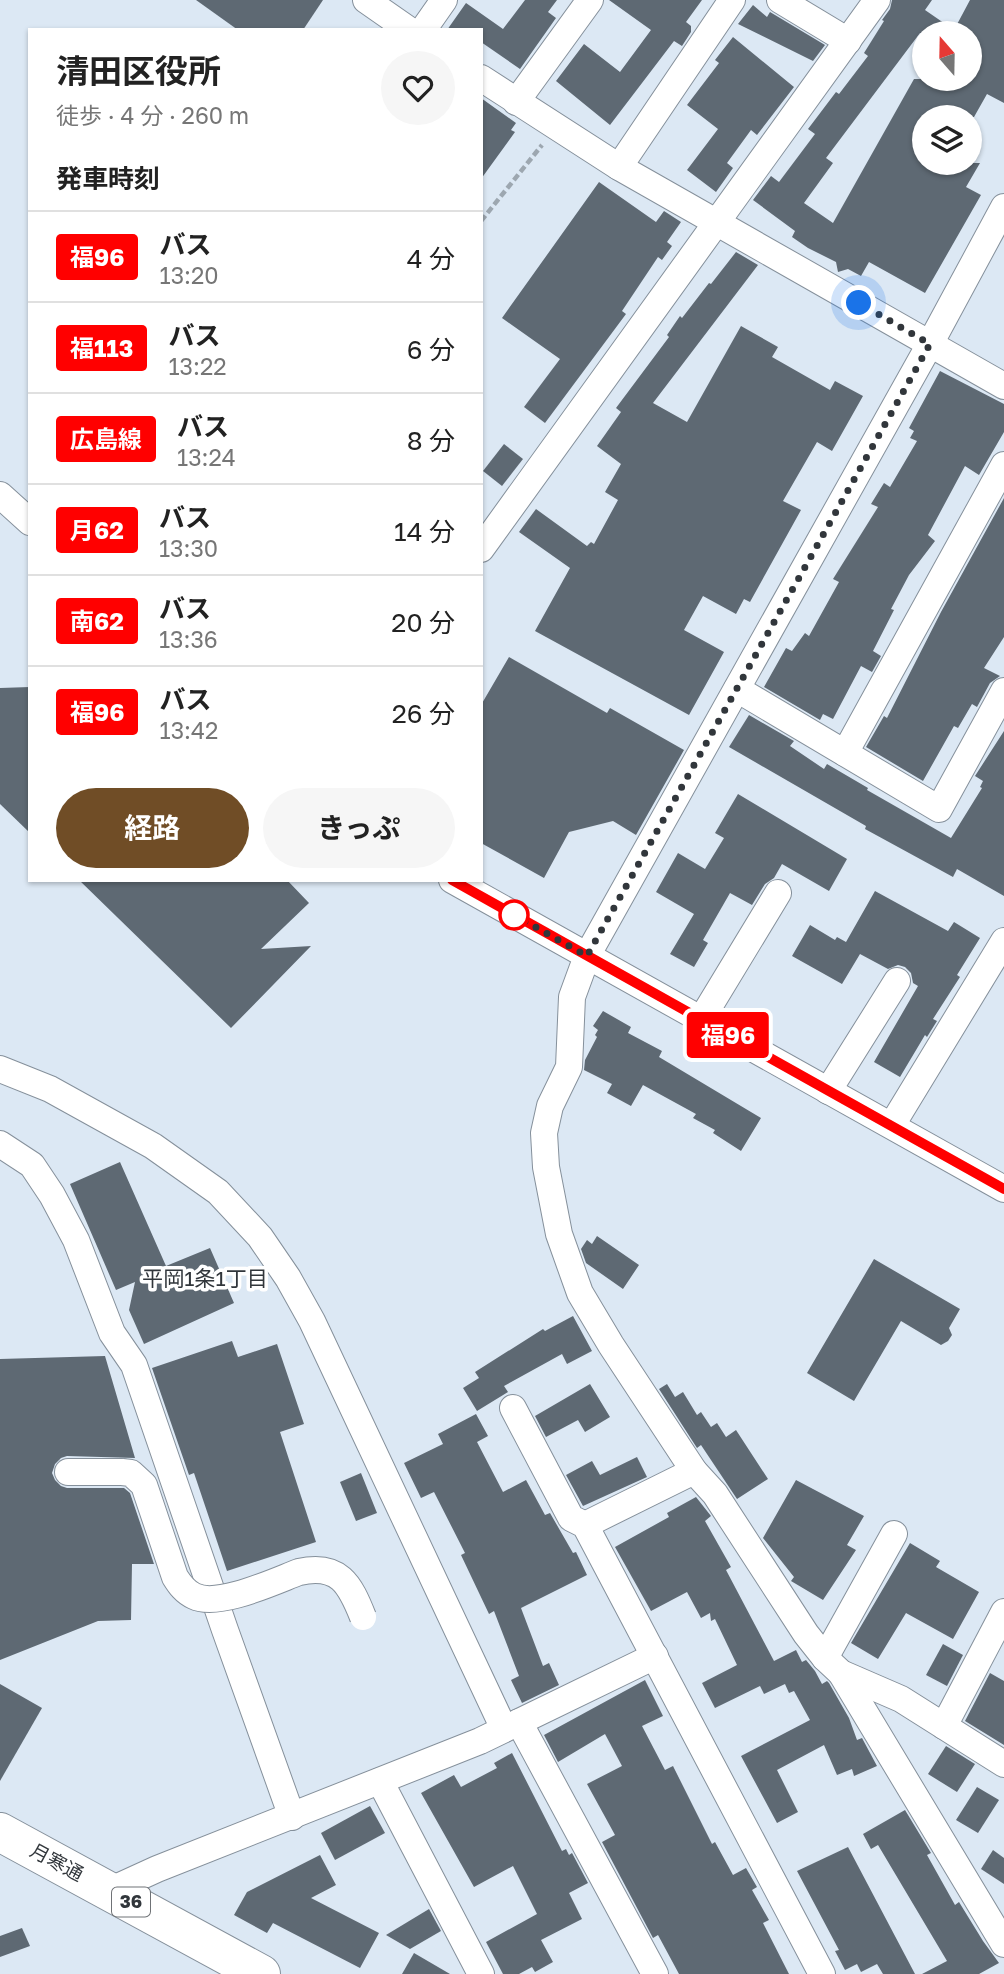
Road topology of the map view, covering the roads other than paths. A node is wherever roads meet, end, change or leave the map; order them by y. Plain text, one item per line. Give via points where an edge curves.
1 (366, 0) edge
2 (444, 0) edge
3 (590, 0) edge
4 (732, 0) edge
5 (780, 0) edge
6 (877, 0) edge
7 (407, 28) edge
8 (424, 28) edge
9 (848, 41) junction
10 (483, 79) edge
11 (516, 102) junction
12 (619, 167) junction
13 (1004, 207) edge
14 (717, 222) junction
15 (995, 245) edge
16 (930, 344) junction
17 (1004, 386) edge
18 (1004, 465) edge
19 (0, 495) edge
20 (28, 520) edge
21 (483, 546) edge
22 (737, 689) junction
23 (1004, 691) edge
24 (845, 753) junction
25 (456, 882) edge
26 (778, 893) dead end
27 (1004, 941) edge
28 (587, 956) junction
29 (897, 981) dead end
30 (701, 1020) junction
31 (0, 1069) edge
32 (828, 1090) junction
33 (892, 1125) junction
34 (0, 1144) edge
35 (1004, 1189) edge
36 (513, 1408) dead end
37 (694, 1471) junction
38 (68, 1472) dead end
39 (584, 1525) junction
40 (894, 1534) dead end
41 (1004, 1612) edge
42 (364, 1621) dead end
43 (655, 1656) junction
44 (833, 1665) junction
45 (511, 1725) junction
46 (944, 1726) junction
47 (1004, 1765) edge
48 (380, 1781) junction
49 (292, 1817) junction
50 (0, 1832) edge
51 (111, 1890) junction
52 (1004, 1944) edge
53 (261, 1974) edge
54 (481, 1974) edge
55 (656, 1974) edge
56 (822, 1974) edge

1 - 7 street
2 - 8 street
3 - 11 street
4 - 12 street
5 - 9 street
6 - 9 street
9 - 14 street
10 - 11 street
11 - 12 street
12 - 14 street
13 - 15 street
14 - 16 street
14 - 21 street
15 - 16 street
16 - 17 street
16 - 22 street
18 - 24 street
19 - 20 street
22 - 24 street
22 - 28 street
23 - 24 street via 939,809
25 - 28 street
26 - 30 street
27 - 33 street
28 - 30 street
28 - 37 street via 572,997 569,1067 550,1106 544,1133 545,1167 559,1234 580,1293
29 - 32 street
30 - 32 street
31 - 45 street via 50,1089 153,1146 218,1192 260,1237 312,1321
32 - 33 street
33 - 35 street
34 - 49 street via 32,1165 52,1195 76,1240 112,1333 134,1365
36 - 39 street via 571,1518
37 - 39 street
37 - 44 street via 715,1494 806,1634
38 - 42 street, bridge via 131,1473 144,1485 175,1577 196,1598 214,1600 299,1572 323,1570 346,1582
39 - 43 street
40 - 44 street
41 - 46 street
43 - 45 street
43 - 56 street
44 - 46 street
44 - 52 street
45 - 48 street
45 - 55 street
46 - 47 street
48 - 49 street
48 - 54 street
49 - 51 street
50 - 51 highway, 月寒通 / 36
51 - 53 highway, 月寒通 / 36

